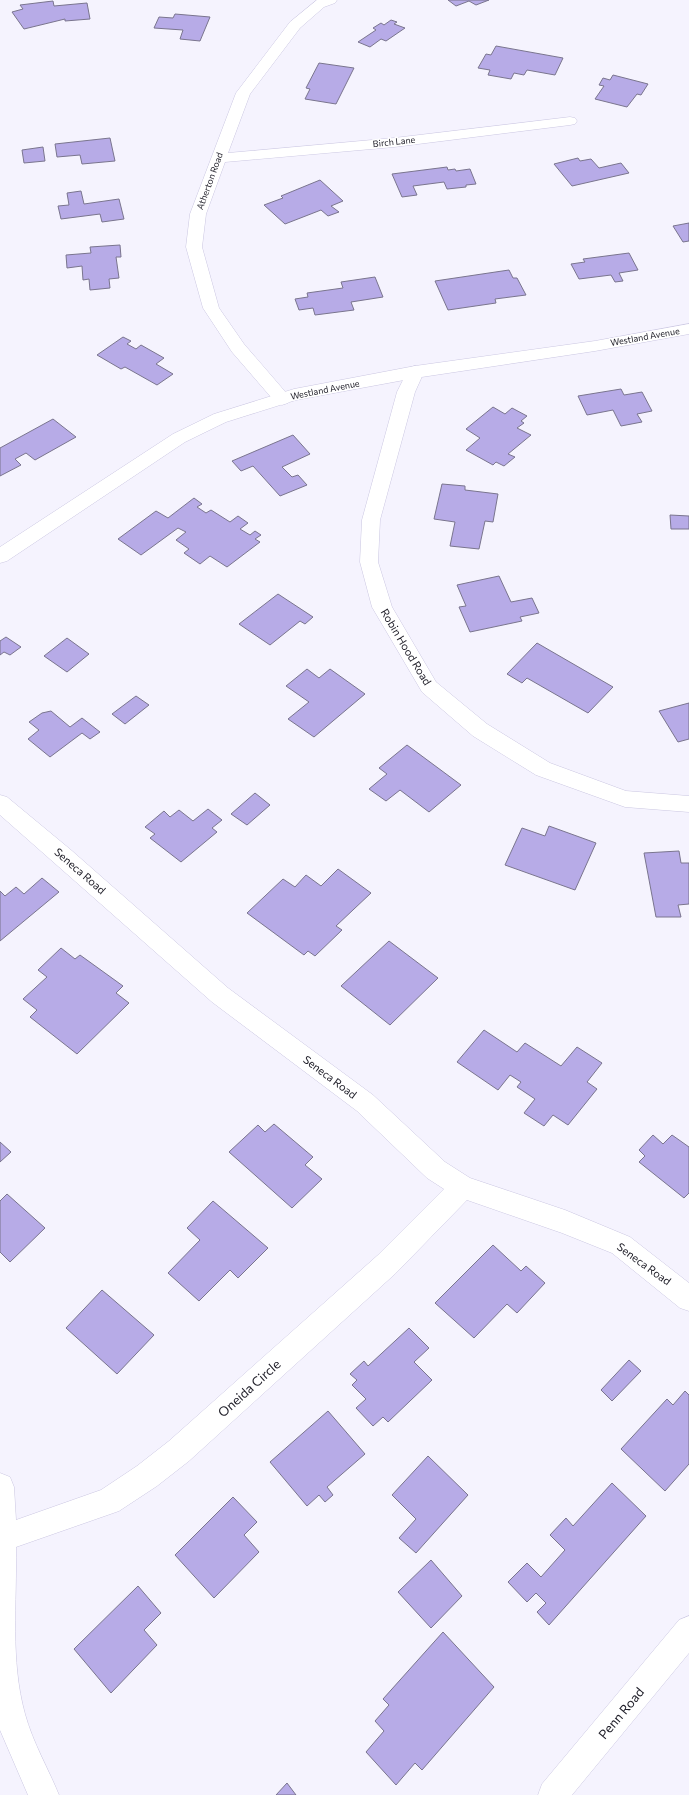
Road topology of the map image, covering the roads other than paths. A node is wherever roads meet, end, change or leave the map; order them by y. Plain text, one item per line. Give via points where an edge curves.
1 (330, 0) edge
2 (570, 121) dead end
3 (218, 158) junction
4 (689, 329) edge
5 (415, 372) junction
6 (282, 399) junction
7 (0, 556) edge
8 (0, 803) edge
9 (689, 804) edge
10 (463, 1187) junction
11 (689, 1299) edge
12 (0, 1487) edge
13 (3, 1538) junction
14 (689, 1630) edge
15 (44, 1795) edge
16 (553, 1795) edge

1 - 3 street, Atherton Road via 319,4 295,25 243,93
2 - 3 street, Birch Lane via 459,136
3 - 6 street, Atherton Road via 198,214 194,247 211,308 238,348
4 - 5 street, Westland Avenue via 595,346
5 - 6 street, Westland Avenue
5 - 9 street, Robin Hood Road via 406,392 371,520 369,562 382,607 429,687 480,730 543,769 625,798
6 - 7 street, Westland Avenue via 220,418 179,438
8 - 10 street, Seneca Road via 220,995 364,1103 436,1170
10 - 11 street, Seneca Road via 565,1222 621,1245
10 - 13 street, Oneida Circle via 387,1264 179,1451 147,1476 109,1501
12 - 13 street
13 - 15 street via 1,1631 6,1701 26,1761
14 - 16 street, Penn Road

